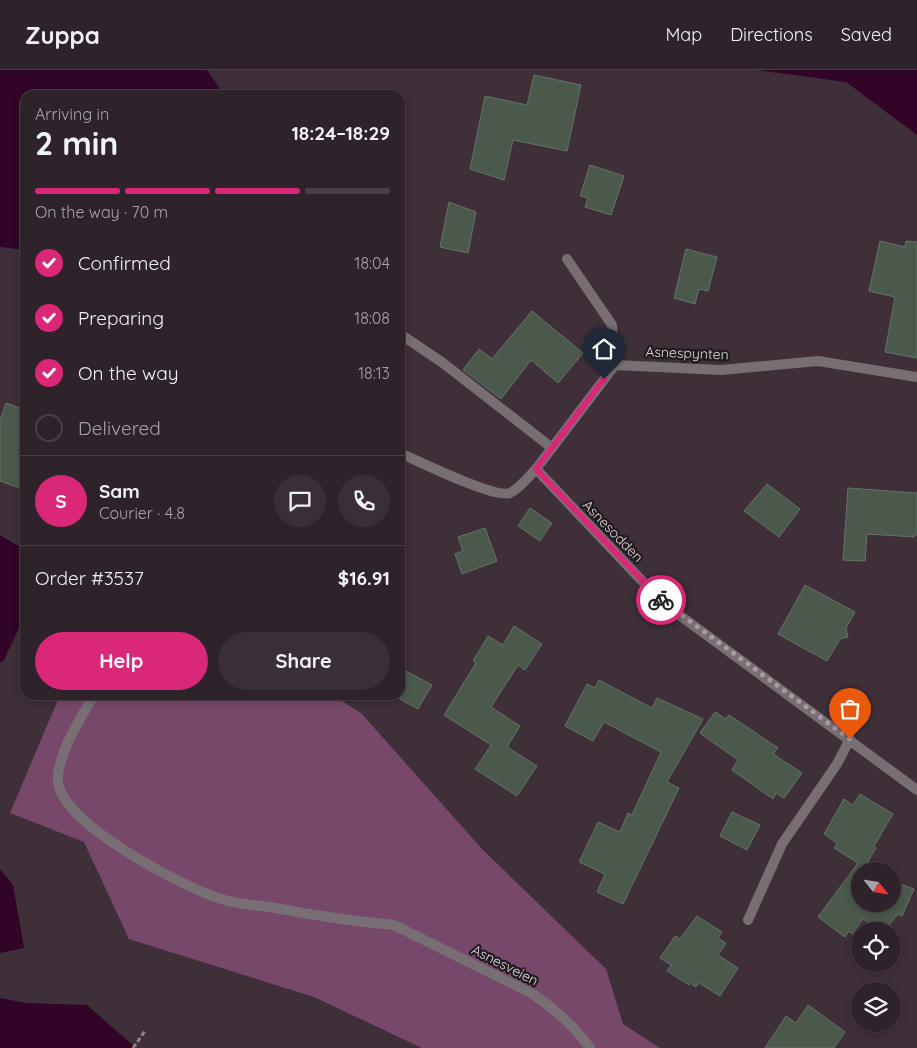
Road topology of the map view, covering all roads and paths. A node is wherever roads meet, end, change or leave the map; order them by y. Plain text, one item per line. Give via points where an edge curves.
1 (567, 259) dead end
2 (405, 337) edge
3 (615, 365) junction
4 (917, 377) edge
5 (552, 448) junction
6 (405, 455) edge
7 (536, 469) junction
8 (91, 700) edge
9 (850, 739) junction
10 (917, 790) edge
11 (748, 920) dead end
12 (145, 1031) dead end
13 (133, 1048) edge
14 (590, 1048) edge

1 - 3 street via 612,325
2 - 5 street
3 - 4 street, Asnespynten via 721,370 818,360
3 - 5 street
5 - 7 street
6 - 7 street via 501,494 510,493
7 - 9 street, Asnesodden via 663,603
8 - 14 street, Asnesveien via 62,757 58,782 63,798 74,812 103,837 164,873 221,899 394,926 531,993 579,1033
9 - 10 street, Asnesodden
9 - 11 street via 838,764 782,844
12 - 13 path

